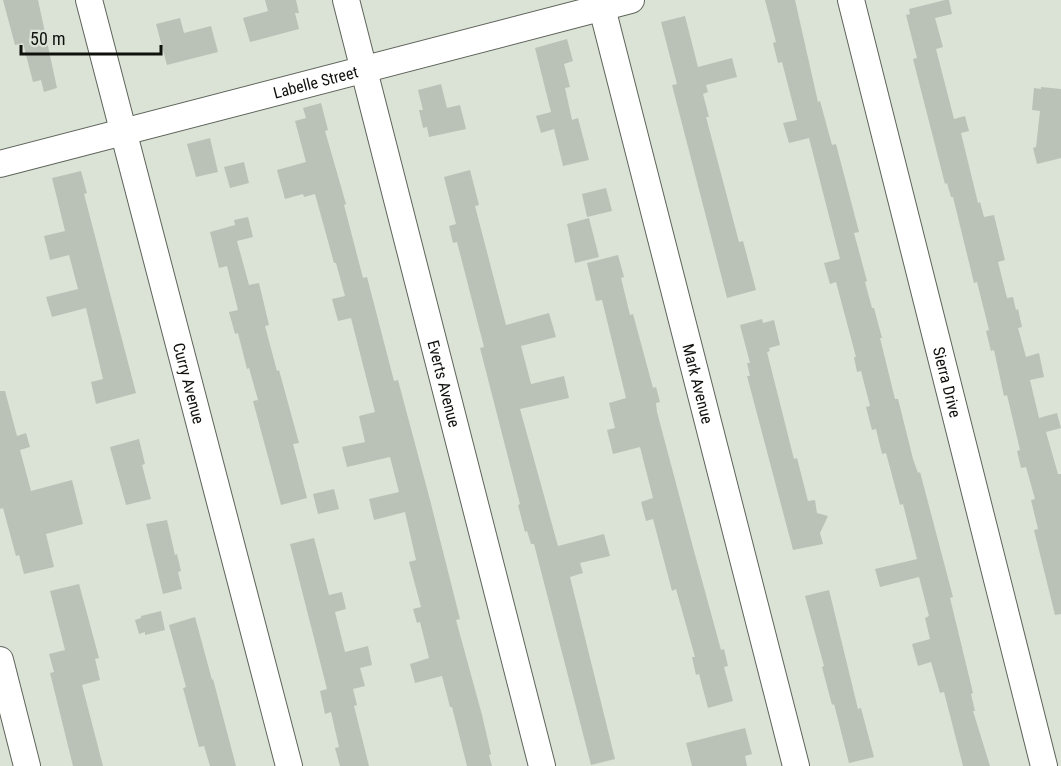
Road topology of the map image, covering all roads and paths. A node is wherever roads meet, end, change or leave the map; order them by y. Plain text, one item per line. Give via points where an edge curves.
1 (89, 0) edge
2 (346, 0) edge
3 (632, 0) edge
4 (851, 0) edge
5 (601, 4) edge
6 (363, 70) junction
7 (123, 132) junction
8 (0, 164) edge
9 (0, 660) edge
10 (27, 766) edge
11 (289, 766) edge
12 (542, 766) edge
13 (796, 766) edge
14 (1044, 766) edge

1 - 7 street, Curry Avenue
2 - 6 street, Everts Avenue
3 - 5 street, Labelle Street
4 - 14 street, Sierra Drive
5 - 6 street, Labelle Street
5 - 13 street, Mark Avenue
6 - 7 street, Labelle Street
6 - 12 street, Everts Avenue
7 - 8 street, Labelle Street
7 - 11 street, Curry Avenue
9 - 10 street

